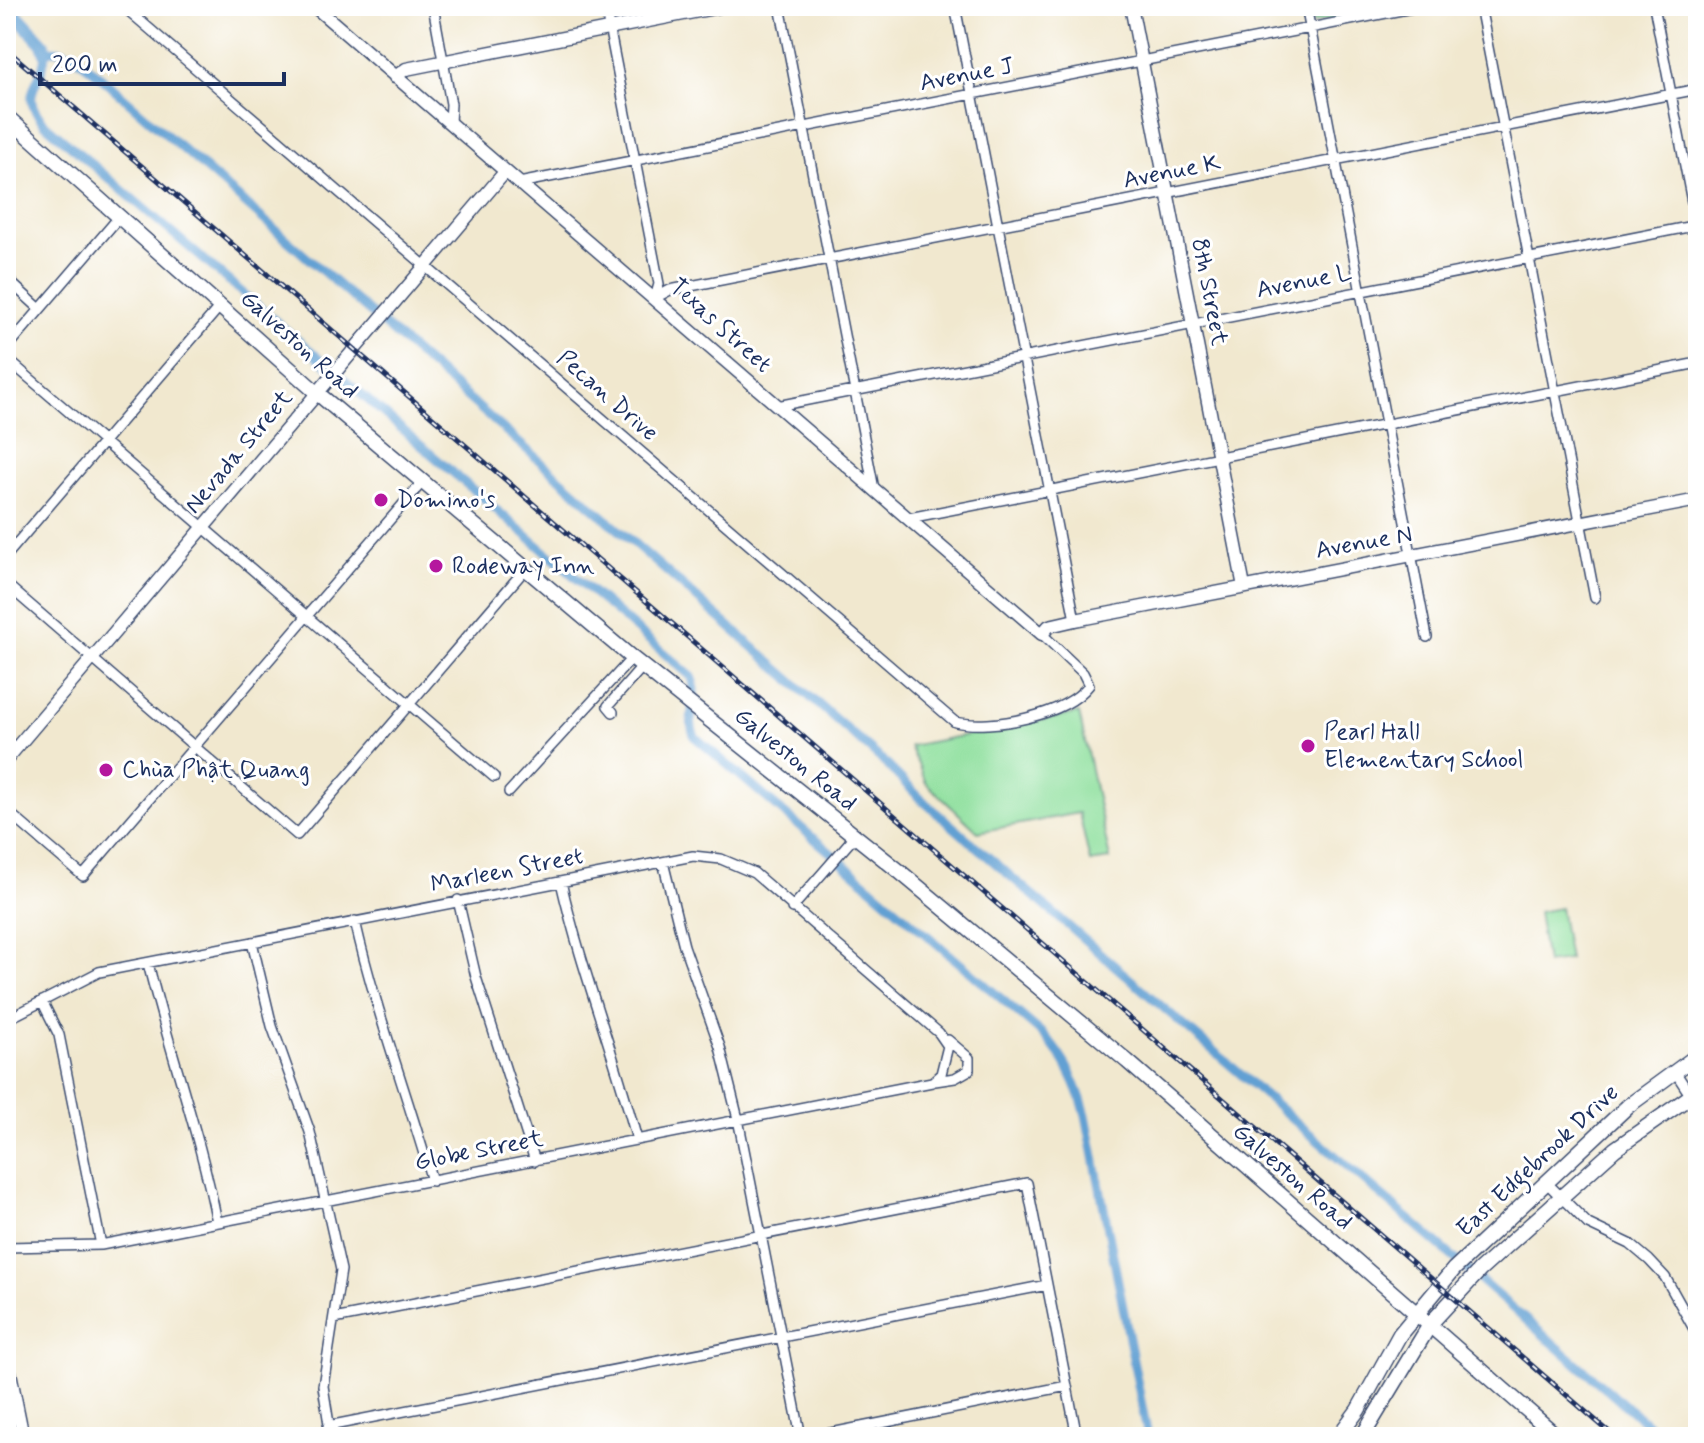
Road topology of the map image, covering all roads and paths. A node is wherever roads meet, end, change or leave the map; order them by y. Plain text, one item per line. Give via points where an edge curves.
1 (123, 6) edge
2 (314, 6) edge
3 (433, 6) edge
4 (605, 6) edge
5 (724, 6) edge
6 (780, 6) edge
7 (955, 6) edge
8 (1131, 6) edge
9 (1306, 6) edge
10 (1422, 6) edge
11 (1480, 6) edge
12 (1654, 6) edge
13 (609, 28) junction
14 (1310, 28) junction
15 (444, 61) junction
16 (1141, 61) junction
17 (395, 77) junction
18 (1698, 89) edge
19 (972, 94) junction
20 (1671, 95) junction
21 (6, 116) edge
22 (450, 123) junction
23 (804, 127) junction
24 (1504, 127) junction
25 (19, 129) junction
26 (6, 144) edge
27 (635, 160) junction
28 (1333, 160) junction
29 (505, 172) junction
30 (519, 183) junction
31 (1167, 193) junction
32 (120, 216) junction
33 (997, 226) junction
34 (1698, 228) edge
35 (1530, 258) junction
36 (829, 259) junction
37 (425, 265) junction
38 (7, 279) edge
39 (1359, 292) junction
40 (655, 298) junction
41 (221, 305) junction
42 (40, 309) junction
43 (1193, 323) junction
44 (6, 349) edge
45 (1024, 357) junction
46 (6, 358) edge
47 (1698, 363) edge
48 (855, 390) junction
49 (1555, 391) junction
50 (316, 392) junction
51 (777, 406) junction
52 (1385, 424) junction
53 (103, 439) junction
54 (1219, 457) junction
55 (424, 480) junction
56 (874, 489) junction
57 (1049, 491) junction
58 (1698, 500) edge
59 (909, 518) junction
60 (1580, 523) junction
61 (204, 529) junction
62 (6, 556) edge
63 (1411, 557) junction
64 (527, 567) junction
65 (6, 584) edge
66 (1244, 587) junction
67 (1595, 598) dead end
68 (306, 616) junction
69 (1075, 620) junction
70 (1042, 634) junction
71 (1427, 637) dead end
72 (93, 659) junction
73 (638, 662) junction
74 (1089, 685) joint
75 (409, 705) junction
76 (613, 712) dead end
77 (194, 746) junction
78 (6, 760) edge
79 (494, 777) dead end
80 (509, 792) dead end
81 (6, 810) edge
82 (855, 836) junction
83 (663, 862) junction
84 (561, 882) junction
85 (458, 900) junction
86 (792, 908) junction
87 (355, 921) junction
88 (252, 942) junction
89 (148, 963) junction
90 (42, 1001) junction
91 (6, 1020) edge
92 (939, 1033) junction
93 (1698, 1055) edge
94 (1674, 1070) junction
95 (932, 1082) junction
96 (1695, 1098) edge
97 (738, 1119) junction
98 (637, 1140) junction
99 (535, 1161) junction
100 (432, 1181) junction
101 (1547, 1183) junction
102 (1561, 1198) junction
103 (328, 1200) junction
104 (217, 1222) junction
105 (761, 1235) junction
106 (101, 1245) junction
107 (6, 1247) edge
108 (1047, 1285) junction
109 (1417, 1311) junction
110 (334, 1319) junction
111 (1431, 1323) junction
112 (1698, 1336) edge
113 (780, 1337) junction
114 (6, 1353) edge
115 (1067, 1386) junction
116 (328, 1426) junction
117 (1342, 1436) edge
118 (23, 1437) edge
119 (331, 1437) edge
120 (801, 1437) edge
121 (811, 1437) edge
122 (1077, 1437) edge
123 (1362, 1437) edge
124 (1558, 1437) edge

1 - 37 street, Pecan Drive
2 - 17 street, Texas Street
3 - 15 street
4 - 13 street
5 - 13 street
6 - 23 street
7 - 19 street
8 - 16 street, 8th Street
9 - 14 street
10 - 14 street, Avenue J
11 - 24 street
12 - 20 street
13 - 15 street
13 - 27 street
14 - 16 street, Avenue J
14 - 28 street
15 - 17 street via 406,69
15 - 22 street
16 - 19 street, Avenue J
16 - 31 street, 8th Street
17 - 22 street, Texas Street
18 - 20 street, Avenue K
19 - 23 street, Avenue J
19 - 33 street
20 - 24 street, Avenue K
20 - 34 street
21 - 25 main road, Galveston Road
22 - 29 street, Texas Street
23 - 27 street, Avenue J
23 - 36 street
24 - 28 street, Avenue K
24 - 35 street
25 - 26 street
25 - 32 main road, Galveston Road
27 - 30 street, Avenue J
27 - 40 street via 659,284
28 - 31 street, Avenue K
28 - 39 street
29 - 30 street, Texas Street
29 - 37 street, Nevada Street
30 - 40 street, Texas Street
31 - 33 street, Avenue K
31 - 43 street, 8th Street
32 - 41 main road, Galveston Road
32 - 42 street
33 - 36 street, Avenue K
33 - 45 street
34 - 35 street, Avenue L
35 - 39 street, Avenue L
35 - 49 street
36 - 40 street, Avenue K via 670,290
36 - 48 street
37 - 50 street, Nevada Street
37 - 74 street, Pecan Drive via 955,722 974,726 1055,709 1074,702
38 - 42 street
39 - 43 street, Avenue L
39 - 52 street
40 - 51 street, Texas Street
41 - 50 main road, Galveston Road
41 - 53 street
42 - 44 street
43 - 45 street, Avenue L
43 - 54 street, 8th Street
45 - 48 street, Avenue L
45 - 57 street
46 - 53 street
47 - 49 street
48 - 51 street, Avenue L
48 - 56 street
49 - 52 street
49 - 60 street
50 - 55 main road, Galveston Road
50 - 61 street, Nevada Street
51 - 56 street, Texas Street
52 - 54 street
52 - 63 street
53 - 61 street
53 - 62 street
54 - 57 street
54 - 66 street, 8th Street
55 - 64 main road, Galveston Road
55 - 68 street
56 - 59 street, Texas Street
57 - 59 street
57 - 69 street
58 - 60 street, Avenue N
59 - 70 street, Texas Street
60 - 63 street, Avenue N
60 - 67 street
61 - 68 street
61 - 72 street, Nevada Street
63 - 66 street, Avenue N
63 - 71 street
64 - 73 main road, Galveston Road
64 - 75 street
65 - 72 street
66 - 69 street, Avenue N
68 - 75 street
68 - 77 street
69 - 70 street, Avenue N via 1049,626
70 - 74 street, Texas Street
72 - 77 street
72 - 78 street, Nevada Street
73 - 76 street via 608,706
73 - 80 street
73 - 82 main road, Galveston Road
75 - 77 street via 297,835
75 - 79 street
77 - 81 street via 83,876
82 - 86 street
82 - 109 main road, Galveston Road
83 - 84 street, Marleen Street
83 - 86 street, Marleen Street via 693,856 721,859 754,873
83 - 97 street
84 - 85 street, Marleen Street
84 - 98 street via 576,948 613,1050
85 - 87 street, Marleen Street
85 - 99 street via 476,977
86 - 92 street, Marleen Street
87 - 88 street, Marleen Street
87 - 100 street
88 - 89 street, Marleen Street
88 - 103 street via 272,1026
89 - 90 street, Marleen Street via 99,972
89 - 104 street
90 - 91 street, Marleen Street
90 - 106 street via 59,1035
92 - 95 street via 948,1046 947,1061
92 - 95 street, Marleen Street via 969,1058 969,1070
93 - 94 main road, East Edgebrook Drive
94 - 96 street
94 - 101 main road, East Edgebrook Drive
95 - 97 street, Globe Street
96 - 102 main road, East Edgebrook Drive via 1615,1149
97 - 98 street, Globe Street
97 - 105 street
98 - 99 street, Globe Street
99 - 100 street, Globe Street
100 - 103 street, Globe Street
101 - 102 street
101 - 109 main road, East Edgebrook Drive via 1459,1264
102 - 111 main road, East Edgebrook Drive via 1480,1270
102 - 112 street via 1588,1224 1630,1244 1649,1260 1665,1277
103 - 104 street, Globe Street
103 - 110 street via 341,1270
104 - 106 street, Globe Street
105 - 108 street via 1027,1183
105 - 110 street
105 - 113 street
106 - 107 street, Globe Street
108 - 113 street
108 - 115 street
109 - 111 main road, Galveston Road
109 - 117 main road, East Edgebrook Drive
110 - 116 street via 323,1386
111 - 123 main road, East Edgebrook Drive
111 - 124 main road, Galveston Road
113 - 116 street
113 - 120 street
114 - 118 street
115 - 121 street
115 - 122 street
116 - 119 street

